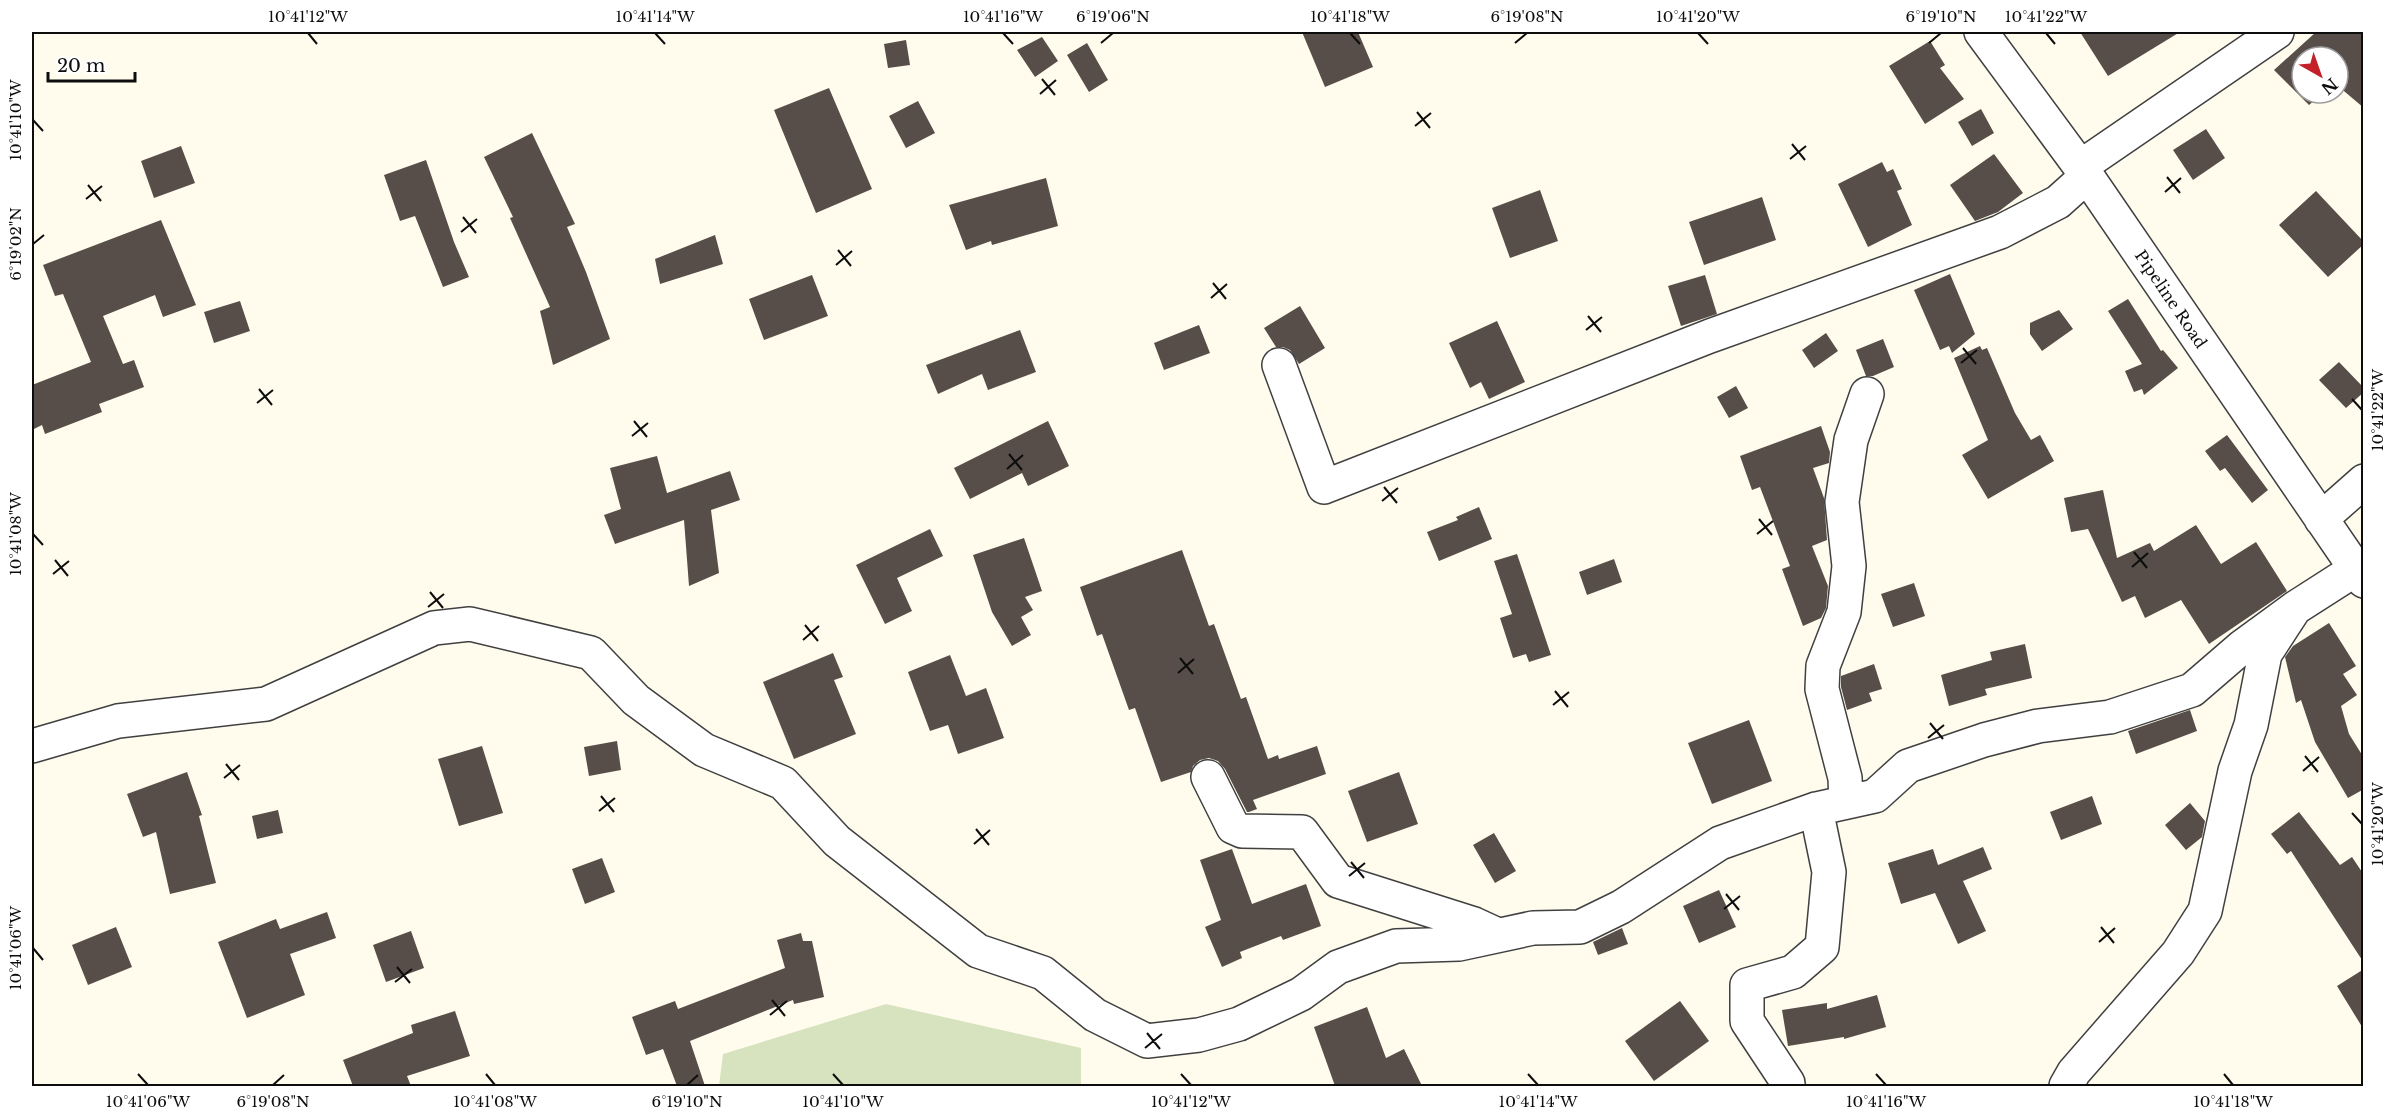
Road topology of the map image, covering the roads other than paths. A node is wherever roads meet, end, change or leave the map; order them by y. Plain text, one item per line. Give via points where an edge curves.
1 (1981, 32) edge
2 (2277, 32) edge
3 (2084, 172) junction
4 (1279, 365) dead end
5 (1867, 394) dead end
6 (2364, 481) edge
7 (2321, 519) junction
8 (2360, 575) edge
9 (2295, 608) junction
10 (32, 746) edge
11 (1208, 777) dead end
12 (1831, 806) junction
13 (1498, 935) junction
14 (1788, 1086) edge
15 (2066, 1086) edge

1 - 3 street, Pipeline Road
2 - 3 street
3 - 4 street via 2058,202 2000,232 1710,336 1324,487
3 - 7 street, Pipeline Road
5 - 12 street via 1851,440 1842,502 1849,566 1844,612 1823,666 1822,688 1845,778
6 - 7 street
7 - 8 street, Pipeline Road
8 - 9 street
9 - 12 street via 2242,646 2192,690 2110,717 2038,726 1984,740 1908,766 1875,796
9 - 15 street via 2265,654 2205,911 2178,953
10 - 13 street via 118,721 266,704 434,628 470,624 591,653 636,700 704,750 783,783 837,841 978,951 1042,973 1095,1015 1147,1041 1199,1035 1239,1024 1300,994 1338,967 1396,946 1459,944
11 - 13 street via 1233,827 1242,831 1302,832 1338,881
12 - 13 street via 1720,843 1621,907 1580,927 1533,928
12 - 14 street via 1822,947 1792,972 1747,985 1747,1022

